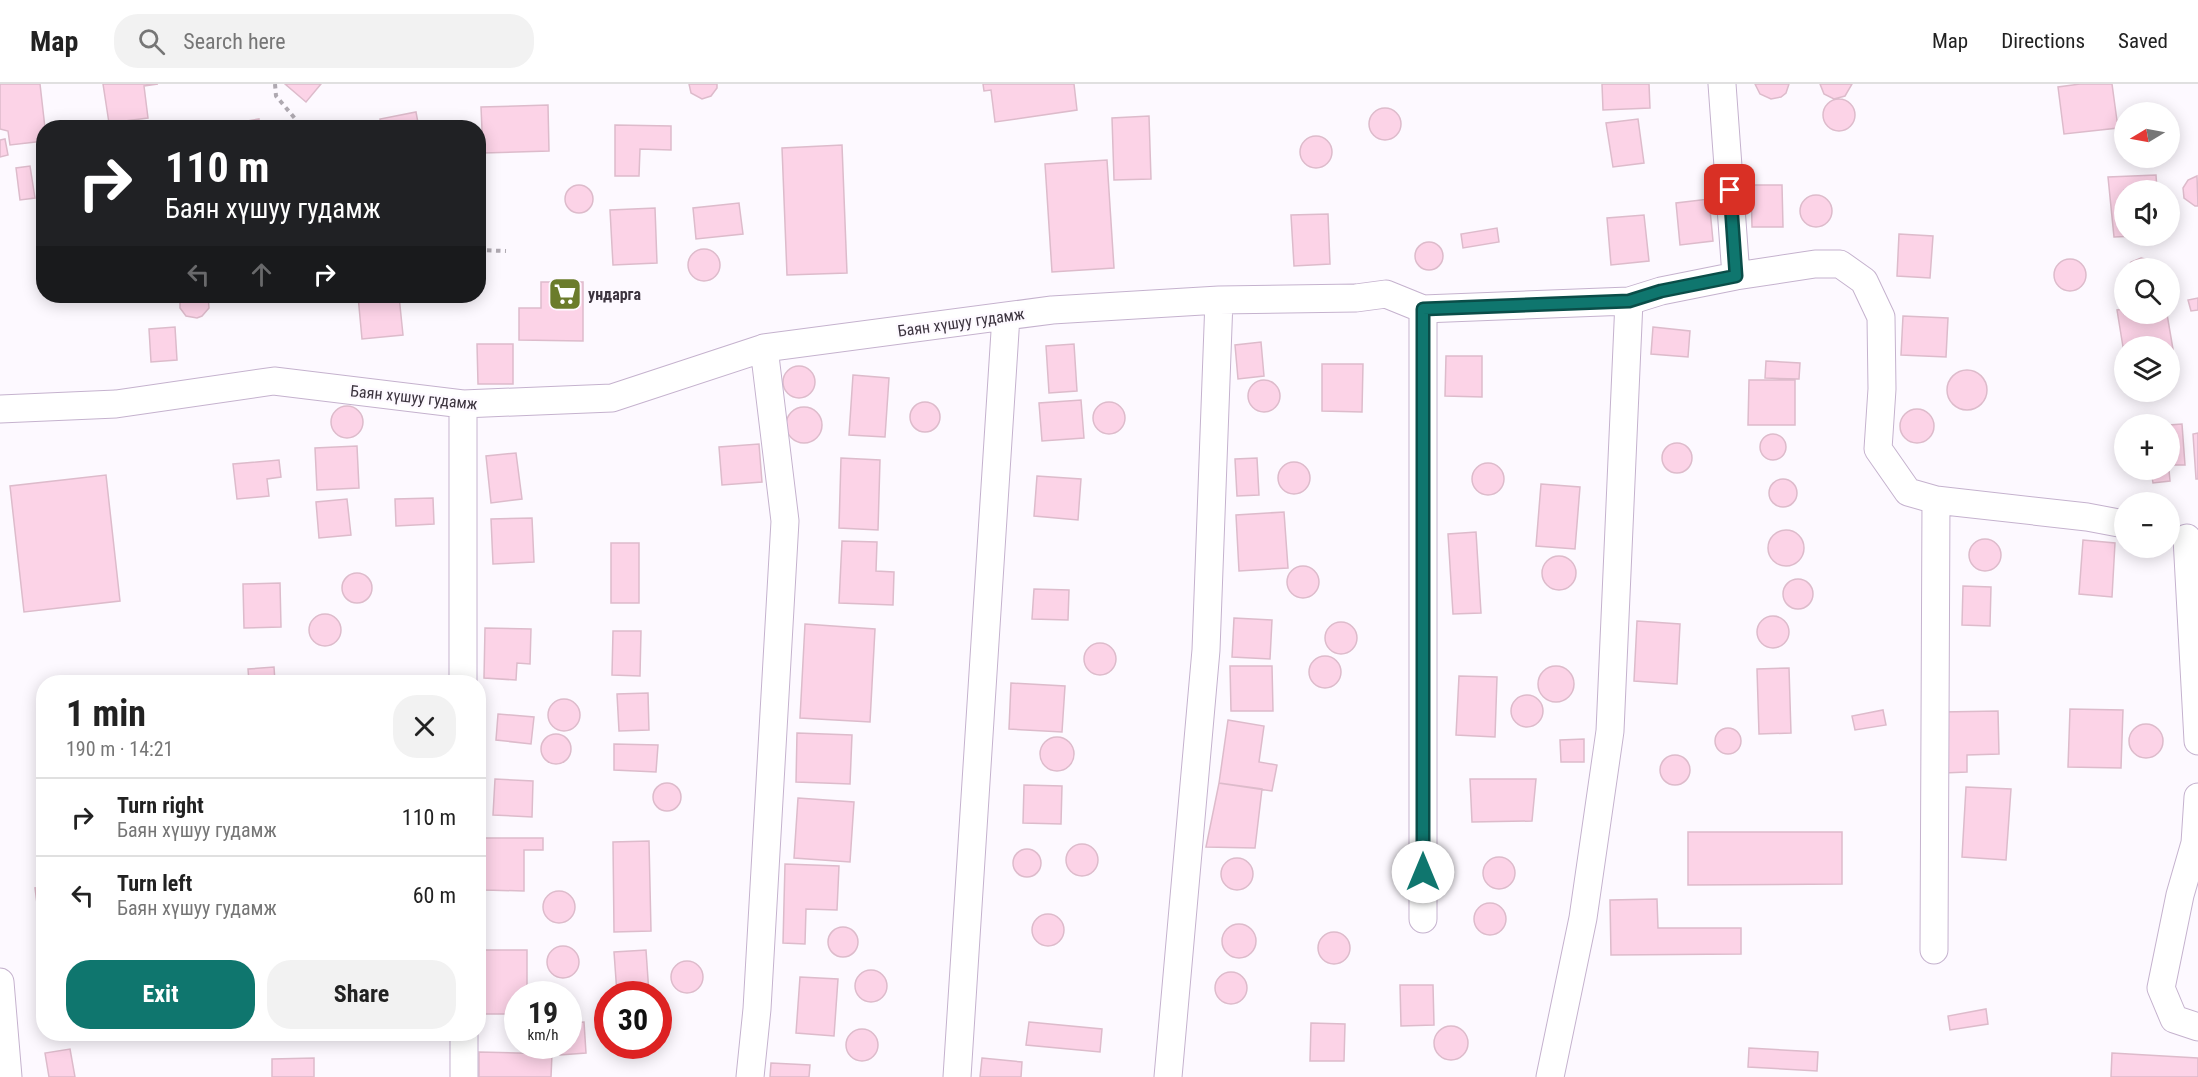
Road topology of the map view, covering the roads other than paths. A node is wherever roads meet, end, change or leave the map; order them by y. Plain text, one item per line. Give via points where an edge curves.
1 (1722, 84) edge
2 (1736, 276) junction
3 (1219, 300) junction
4 (1629, 301) junction
5 (1423, 309) junction
6 (1006, 316) junction
7 (764, 348) junction
8 (463, 405) junction
9 (0, 409) edge
10 (1936, 500) junction
11 (2114, 522) edge
12 (2185, 536) edge
13 (463, 675) edge
14 (2198, 741) edge
15 (2198, 797) edge
16 (1423, 918) dead end
17 (1934, 950) dead end
18 (0, 982) edge
19 (2198, 1027) edge
20 (464, 1041) edge
21 (8, 1077) edge
22 (464, 1077) edge
23 (750, 1077) edge
24 (957, 1077) edge
25 (1168, 1077) edge
26 (1550, 1077) edge

1 - 2 street
2 - 4 street, Баян хүшуу гудамж
2 - 10 street, Баян хүшуу гудамж via 1840,264 1864,281 1881,317 1878,449 1908,492
3 - 5 street, Баян хүшуу гудамж via 1386,294
3 - 6 street, Баян хүшуу гудамж
3 - 25 street via 1206,650
4 - 5 street, Баян хүшуу гудамж
4 - 26 street via 1610,731 1583,918
5 - 16 street
6 - 7 street, Баян хүшуу гудамж
6 - 24 street
7 - 8 street, Баян хүшуу гудамж via 612,398
7 - 23 street via 785,521
8 - 9 street, Баян хүшуу гудамж via 274,381 116,404
8 - 13 street
10 - 11 street, Баян хүшуу гудамж
10 - 17 street
12 - 14 street
15 - 19 street via 2196,843 2180,895 2161,988 2174,1019
18 - 21 street
20 - 22 street

